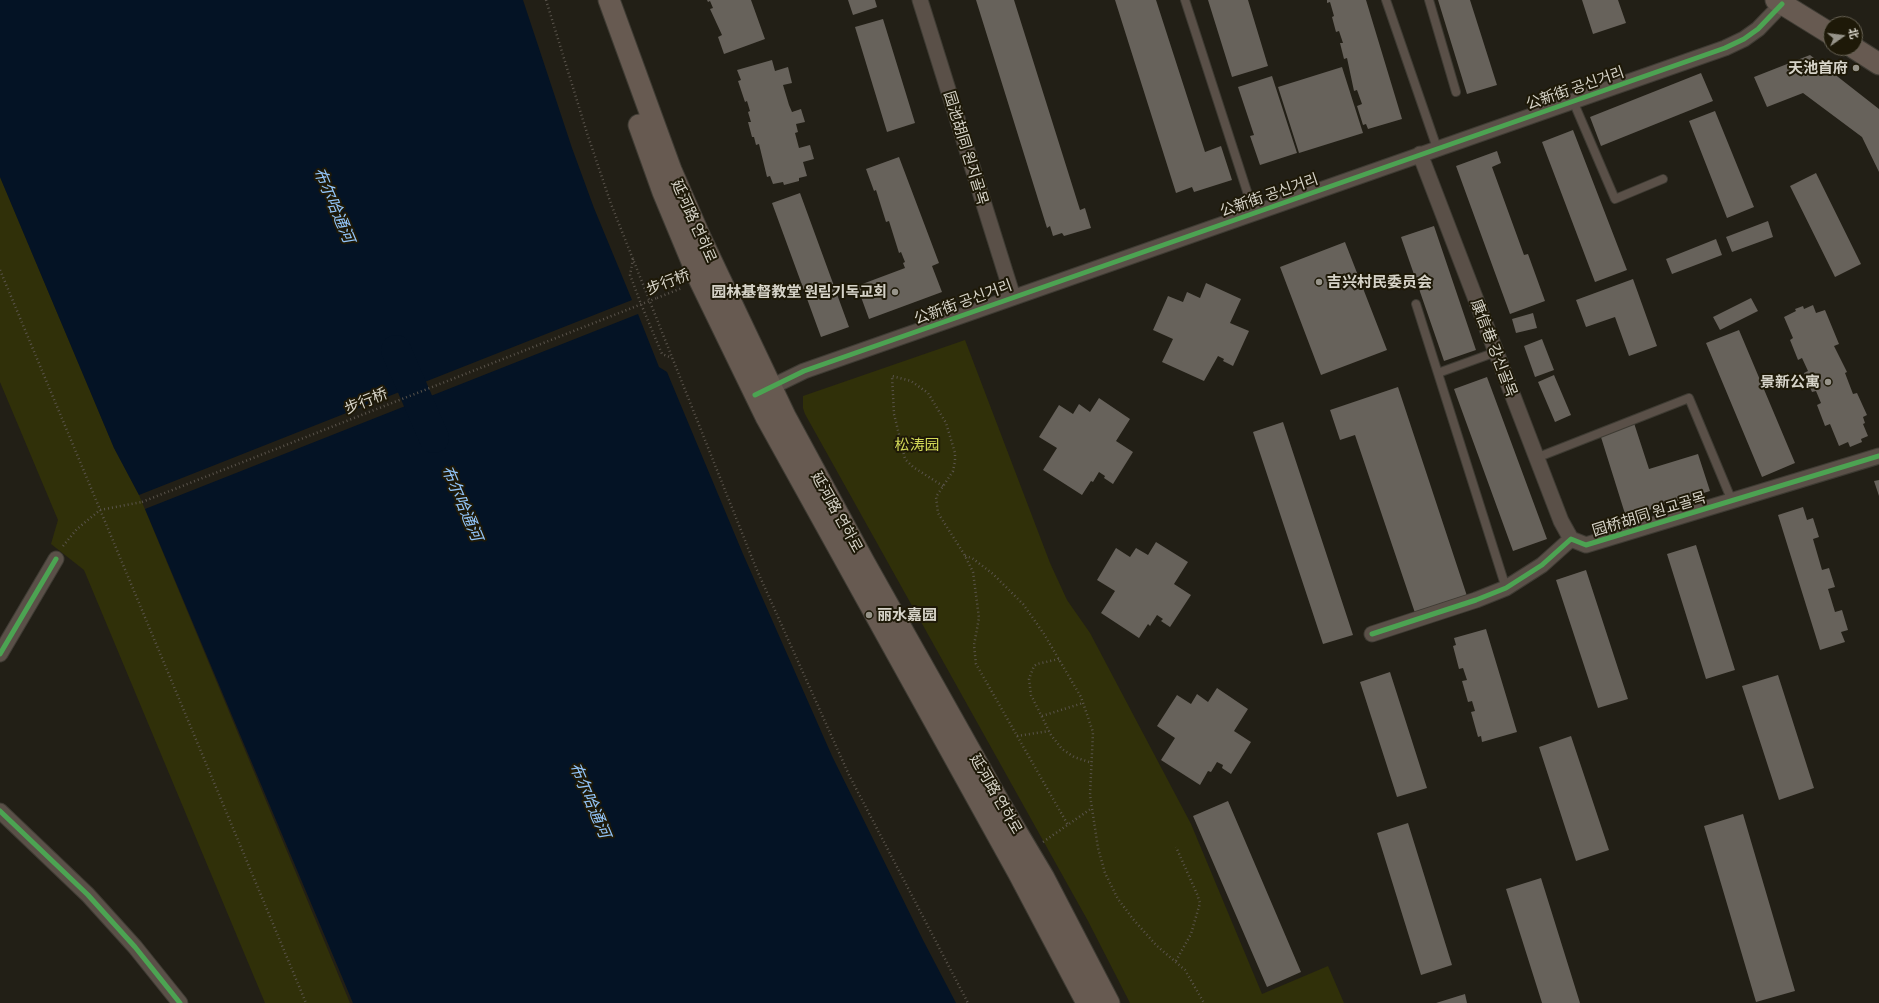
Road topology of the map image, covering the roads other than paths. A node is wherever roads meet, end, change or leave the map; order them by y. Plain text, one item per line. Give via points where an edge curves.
1 (595, 0) edge
2 (609, 0) edge
3 (920, 0) edge
4 (1185, 0) edge
5 (1386, 0) edge
6 (1429, 0) edge
7 (1779, 2) edge
8 (1823, 29) edge
9 (1863, 54) edge
10 (1879, 64) edge
11 (1456, 92) dead end
12 (1573, 101) junction
13 (1437, 148) junction
14 (1420, 154) junction
15 (1663, 179) dead end
16 (1254, 213) junction
17 (1013, 297) junction
18 (1416, 304) dead end
19 (1496, 352) junction
20 (1438, 372) junction
21 (763, 391) junction
22 (1879, 456) edge
23 (1536, 458) junction
24 (1732, 501) junction
25 (1571, 539) junction
26 (56, 559) road end
27 (1506, 588) junction
28 (1372, 634) dead end
29 (0, 654) edge
30 (0, 811) edge
31 (180, 1003) edge
32 (1087, 1003) edge
33 (1109, 1003) edge

1 - 21 main road, 延河路 연하로 via 663,192 700,281
2 - 21 main road, 延河路 연하로 via 671,170
3 - 17 street, 园池胡同 원지골목
4 - 16 lane
5 - 13 lane
6 - 11 lane
7 - 8 main road
7 - 12 street, 公新街 공신거리 via 1758,30 1744,39
9 - 10 main road
12 - 13 street, 公新街 공신거리
12 - 15 lane via 1615,199
13 - 14 street, 公新街 공신거리
14 - 16 street, 公新街 공신거리
14 - 19 street, 康信巷 강신골목
16 - 17 street, 公新街 공신거리
17 - 21 street, 公新街 공신거리 via 804,371
18 - 20 lane
19 - 20 lane
19 - 23 street, 康信巷 강신골목
20 - 27 lane
21 - 32 main road, 延河路 연하로 via 766,418 1019,874
21 - 33 main road, 延河路 연하로 via 864,562 1044,878
22 - 24 street, 园桥胡同 원교골목
23 - 24 lane via 1689,398
23 - 25 street, 康信巷 강신골목 via 1561,521
24 - 25 street, 园桥胡同 원교골목 via 1586,545
25 - 27 street via 1542,565
26 - 29 street
27 - 28 street
30 - 31 street via 88,895 135,946

